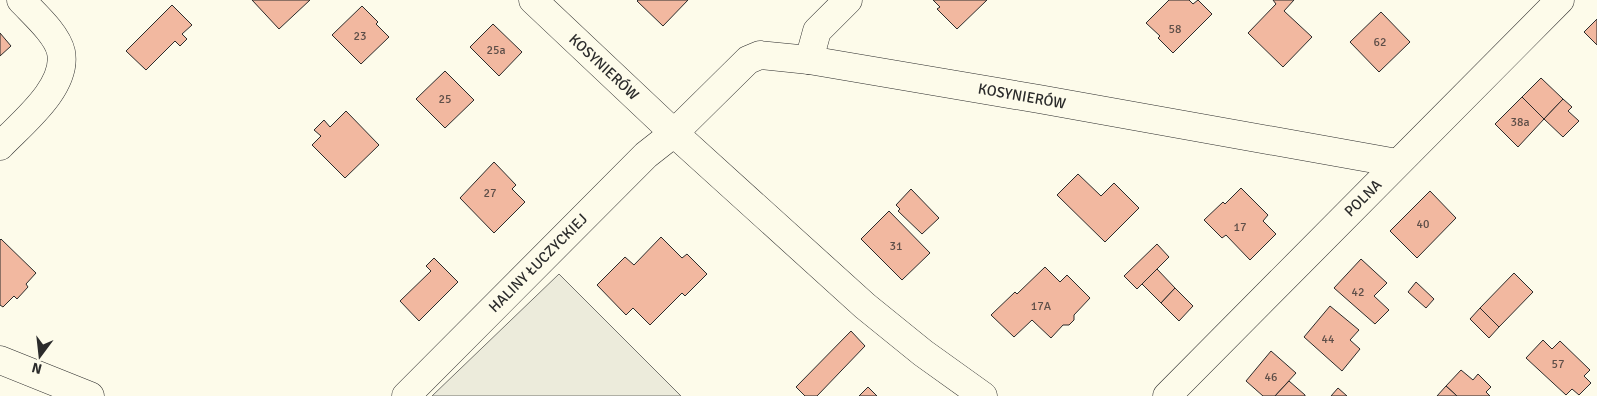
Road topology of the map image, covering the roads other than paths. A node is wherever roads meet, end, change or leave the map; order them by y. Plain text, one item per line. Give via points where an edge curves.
1 (21, 0) edge
2 (534, 0) edge
3 (848, 0) edge
4 (1560, 0) edge
5 (809, 60) junction
6 (674, 133) junction
7 (0, 146) edge
8 (1397, 163) junction
9 (0, 360) edge
10 (90, 396) edge
11 (406, 396) edge
12 (983, 396) edge
13 (1167, 396) edge

1 - 7 street via 50,32 61,52 60,73 43,101
2 - 6 street, KOSYNIERÓW
3 - 5 street via 817,31
4 - 8 street, POLNA
5 - 6 street, KOSYNIERÓW via 760,55 748,60
5 - 8 street, KOSYNIERÓW
6 - 11 street, HALINY ŁUCZYCKIEJ via 646,154
6 - 12 street, KOSYNIERÓW via 865,306
8 - 13 street, POLNA
9 - 10 street

